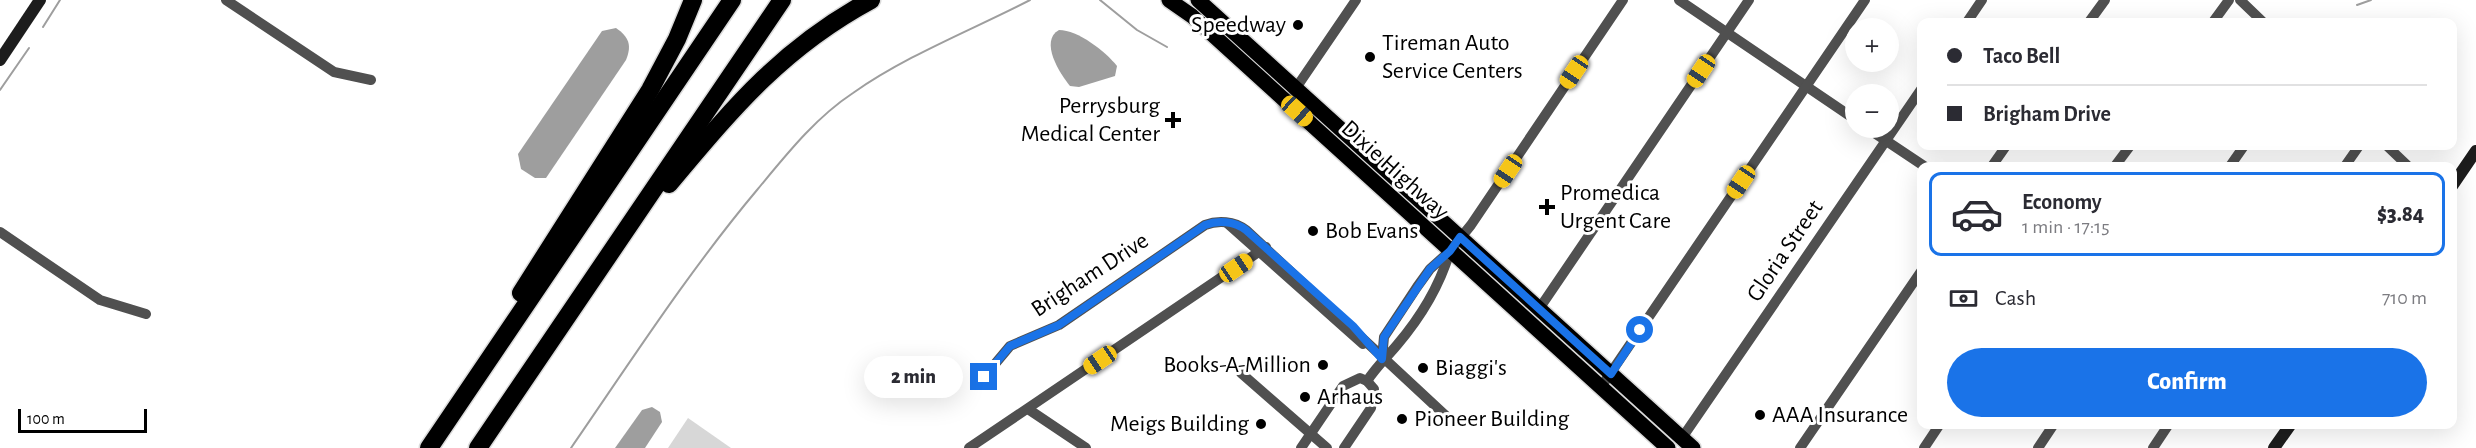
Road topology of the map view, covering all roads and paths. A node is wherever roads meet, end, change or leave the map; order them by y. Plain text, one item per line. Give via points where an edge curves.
1 (40, 0) edge
2 (225, 0) edge
3 (693, 0) edge
4 (732, 0) edge
5 (782, 0) edge
6 (871, 0) edge
7 (1169, 0) edge
8 (1198, 0) edge
9 (1356, 0) edge
10 (1623, 0) edge
11 (1679, 0) edge
12 (1749, 0) edge
13 (1865, 0) edge
14 (1982, 0) edge
15 (2105, 0) edge
16 (2229, 0) edge
17 (2240, 0) edge
18 (1970, 18) edge
19 (2092, 18) edge
20 (2216, 18) edge
21 (2259, 18) edge
22 (1727, 33) junction
23 (0, 60) edge
24 (371, 80) dead end
25 (1806, 87) junction
26 (1296, 88) junction
27 (1917, 95) edge
28 (1845, 113) edge
29 (1883, 138) edge
30 (1886, 140) junction
31 (2391, 150) edge
32 (2476, 151) edge
33 (1918, 162) edge
34 (2404, 162) edge
35 (2457, 179) edge
36 (0, 232) edge
37 (1460, 237) junction
38 (1262, 250) junction
39 (1450, 251) junction
40 (1917, 277) edge
41 (574, 306) junction
42 (1539, 309) junction
43 (146, 314) dead end
44 (1382, 359) junction
45 (1241, 373) dead end
46 (1611, 374) junction
47 (984, 377) dead end
48 (1367, 381) junction
49 (1601, 387) junction
50 (1028, 409) junction
51 (1446, 416) dead end
52 (1937, 429) edge
53 (2051, 429) edge
54 (2166, 429) edge
55 (2287, 429) edge
56 (1311, 433) junction
57 (1688, 443) edge
58 (427, 448) edge
59 (478, 448) edge
60 (969, 448) edge
61 (1086, 448) edge
62 (1301, 448) edge
63 (1328, 448) edge
64 (1344, 448) edge
65 (1668, 448) edge
66 (1800, 448) edge
67 (1924, 448) edge
68 (2038, 448) edge
69 (2153, 448) edge
70 (2274, 448) edge

1 - 23 street
2 - 24 street via 334,72
3 - 58 highway via 650,90
4 - 58 highway
5 - 41 highway
6 - 41 highway via 808,39 760,80 657,198
7 - 39 main road, Dixie Highway via 1192,16
8 - 26 main road, Dixie Highway
9 - 26 street
10 - 37 street
11 - 22 street
12 - 22 street
13 - 25 street
14 - 18 street
15 - 19 street
16 - 20 street
17 - 21 street
22 - 25 street
22 - 42 street
25 - 28 street
25 - 46 street
26 - 37 main road, Dixie Highway
27 - 30 street, Gloria Street
29 - 30 street
30 - 33 street
30 - 57 street, Gloria Street
31 - 34 street
32 - 35 street
36 - 43 street via 100,300
37 - 39 street
37 - 42 main road, Dixie Highway
38 - 44 street, Brigham Drive via 1353,326
38 - 47 street, Brigham Drive via 1242,227 1219,221 1205,225 1059,325 1010,346
38 - 50 street
39 - 44 street via 1442,279 1397,346
39 - 44 street via 1430,269 1384,337
39 - 49 main road, Dixie Highway
40 - 66 street
41 - 59 highway
42 - 46 main road, Dixie Highway
44 - 48 street
44 - 51 street, Brigham Drive
45 - 56 street
46 - 49 street
46 - 57 main road, Dixie Highway
48 - 56 street via 1355,378 1343,386
48 - 64 street via 1374,389 1373,402
49 - 65 main road, Dixie Highway
50 - 60 street
50 - 61 street
52 - 67 street
53 - 68 street
54 - 69 street
55 - 70 street
56 - 62 street
56 - 63 street

